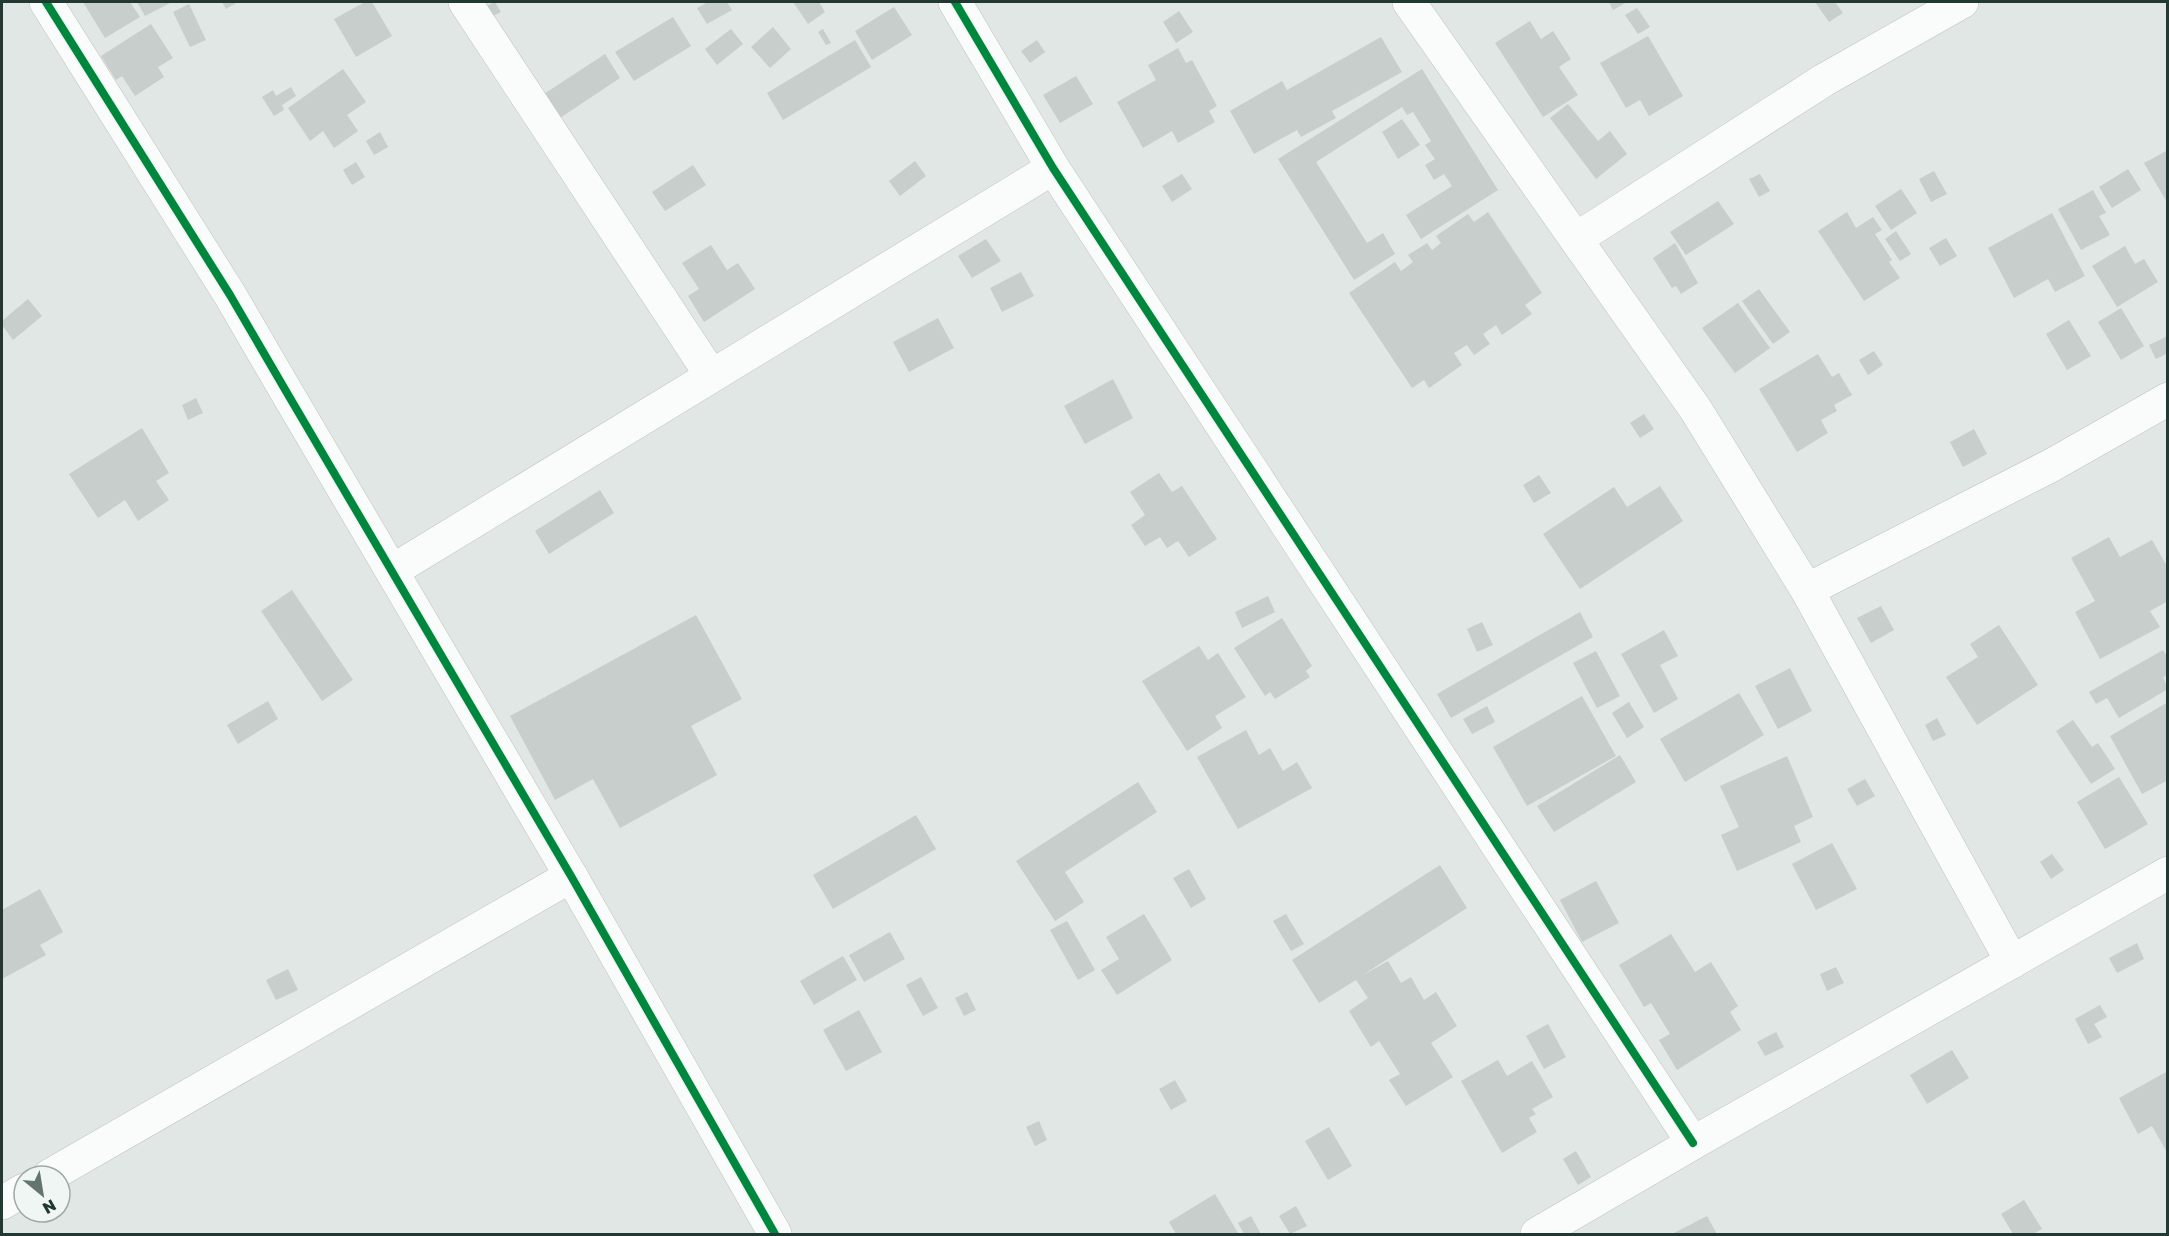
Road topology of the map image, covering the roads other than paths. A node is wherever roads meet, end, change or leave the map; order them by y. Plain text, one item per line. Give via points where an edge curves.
1 (46, 2) edge
2 (465, 2) edge
3 (955, 2) edge
4 (1408, 2) edge
5 (1962, 2) edge
6 (1053, 168) junction
7 (1576, 239) junction
8 (711, 375) junction
9 (2168, 399) edge
10 (392, 571) junction
11 (1807, 590) junction
12 (2168, 873) edge
13 (571, 876) junction
14 (2012, 962) junction
15 (1693, 1143) junction
16 (70, 1164) edge
17 (775, 1234) edge
18 (1537, 1234) edge

1 - 10 street via 230,295
2 - 8 street
3 - 6 street
4 - 7 street
5 - 7 street via 1824,80
6 - 8 street
6 - 15 street
7 - 11 street via 1696,410
8 - 10 street
9 - 11 street via 2052,465
10 - 13 street
11 - 14 street
12 - 14 street
13 - 16 street
13 - 17 street
14 - 15 street
15 - 18 street

